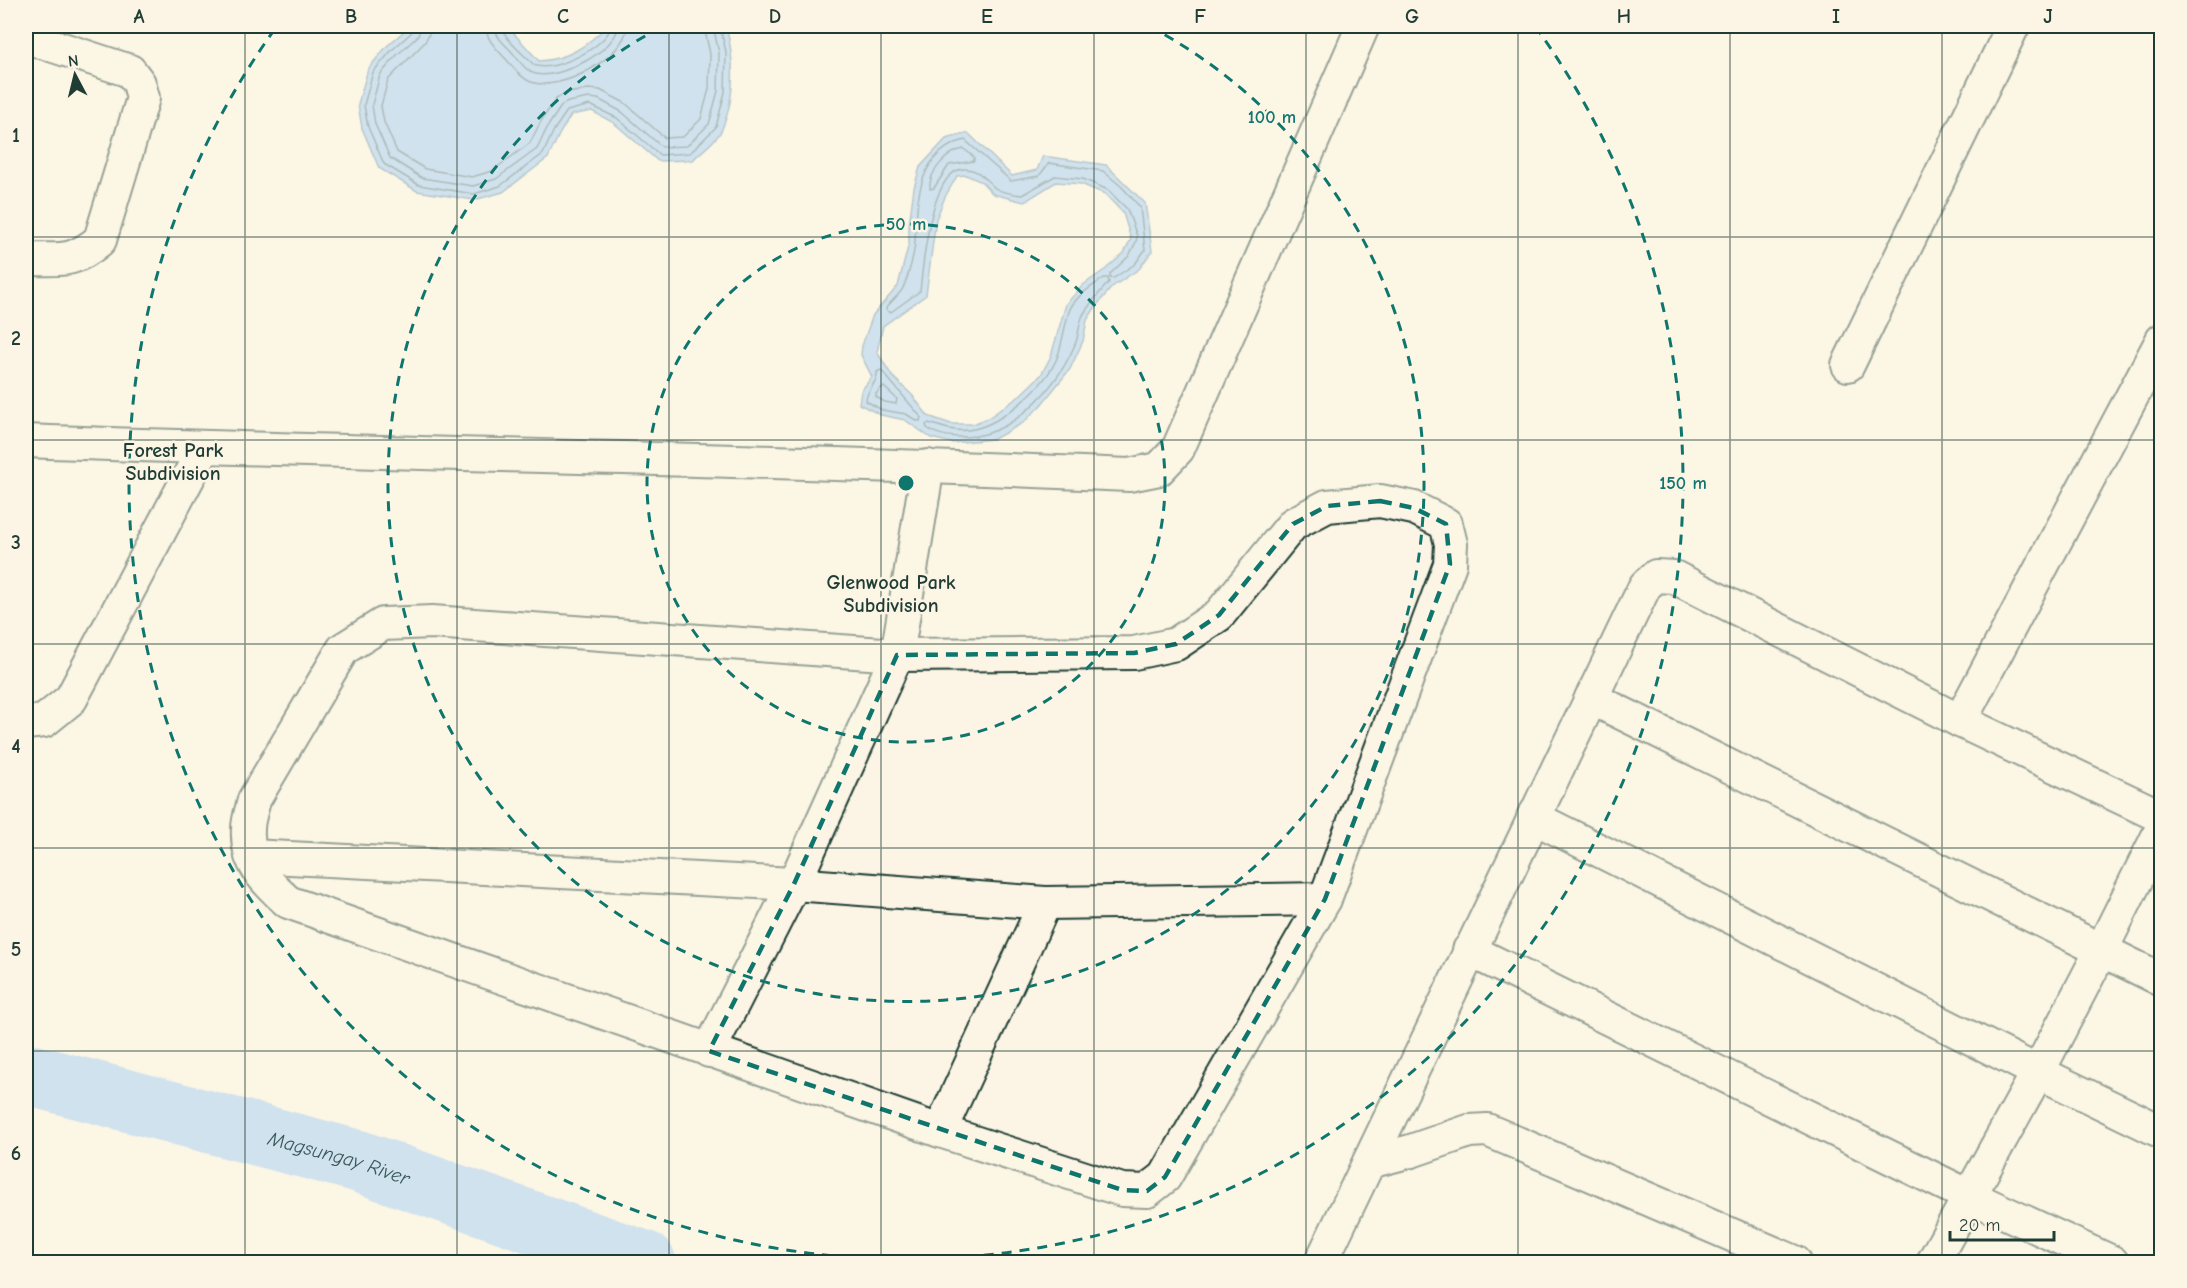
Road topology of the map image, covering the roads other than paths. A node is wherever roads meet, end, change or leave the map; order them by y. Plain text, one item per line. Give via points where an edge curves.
1 (1363, 26) edge
2 (2013, 26) edge
3 (26, 38) edge
4 (26, 259) edge
5 (2162, 340) edge
6 (1848, 365) dead end
7 (26, 441) edge
8 (204, 448) junction
9 (928, 466) junction
10 (897, 655) junction
11 (1591, 698) junction
12 (1960, 721) junction
13 (26, 723) edge
14 (1533, 817) junction
15 (2162, 817) edge
16 (2162, 828) edge
17 (251, 856) junction
18 (794, 884) junction
19 (1325, 899) junction
20 (1045, 903) junction
21 (2102, 949) junction
22 (1469, 950) junction
23 (2162, 980) edge
24 (709, 1051) junction
25 (2038, 1072) junction
26 (940, 1131) junction
27 (2162, 1132) edge
28 (1369, 1162) junction
29 (1969, 1196) junction
30 (1321, 1263) edge
31 (1795, 1263) edge
32 (1933, 1263) edge
33 (2112, 1263) edge

1 - 9 street via 1178,449 1159,469 1130,476
2 - 6 street
3 - 4 street via 130,71 143,98 100,240 85,253 67,259
5 - 12 street
7 - 8 street
8 - 9 street
8 - 13 street via 71,699 44,721
9 - 10 street
10 - 17 street via 432,622 383,624 343,649 254,800 248,828
10 - 18 street
10 - 19 street via 1134,653 1176,644 1219,615 1293,524 1327,506 1380,501 1414,508 1446,524 1450,564
11 - 12 street via 1645,586 1656,576 1674,577
11 - 14 street
11 - 21 street
12 - 15 street
14 - 22 street
14 - 25 street
16 - 21 street
17 - 18 street
17 - 24 street via 264,881 288,902
18 - 20 street
18 - 24 street
19 - 20 street
19 - 26 street via 1165,1177 1147,1191 1122,1190
20 - 26 street
21 - 23 street
21 - 25 street
22 - 28 street
22 - 29 street
24 - 26 street
25 - 27 street
25 - 29 street
28 - 30 street
28 - 31 street via 1468,1131 1487,1130
29 - 32 street
29 - 33 street

